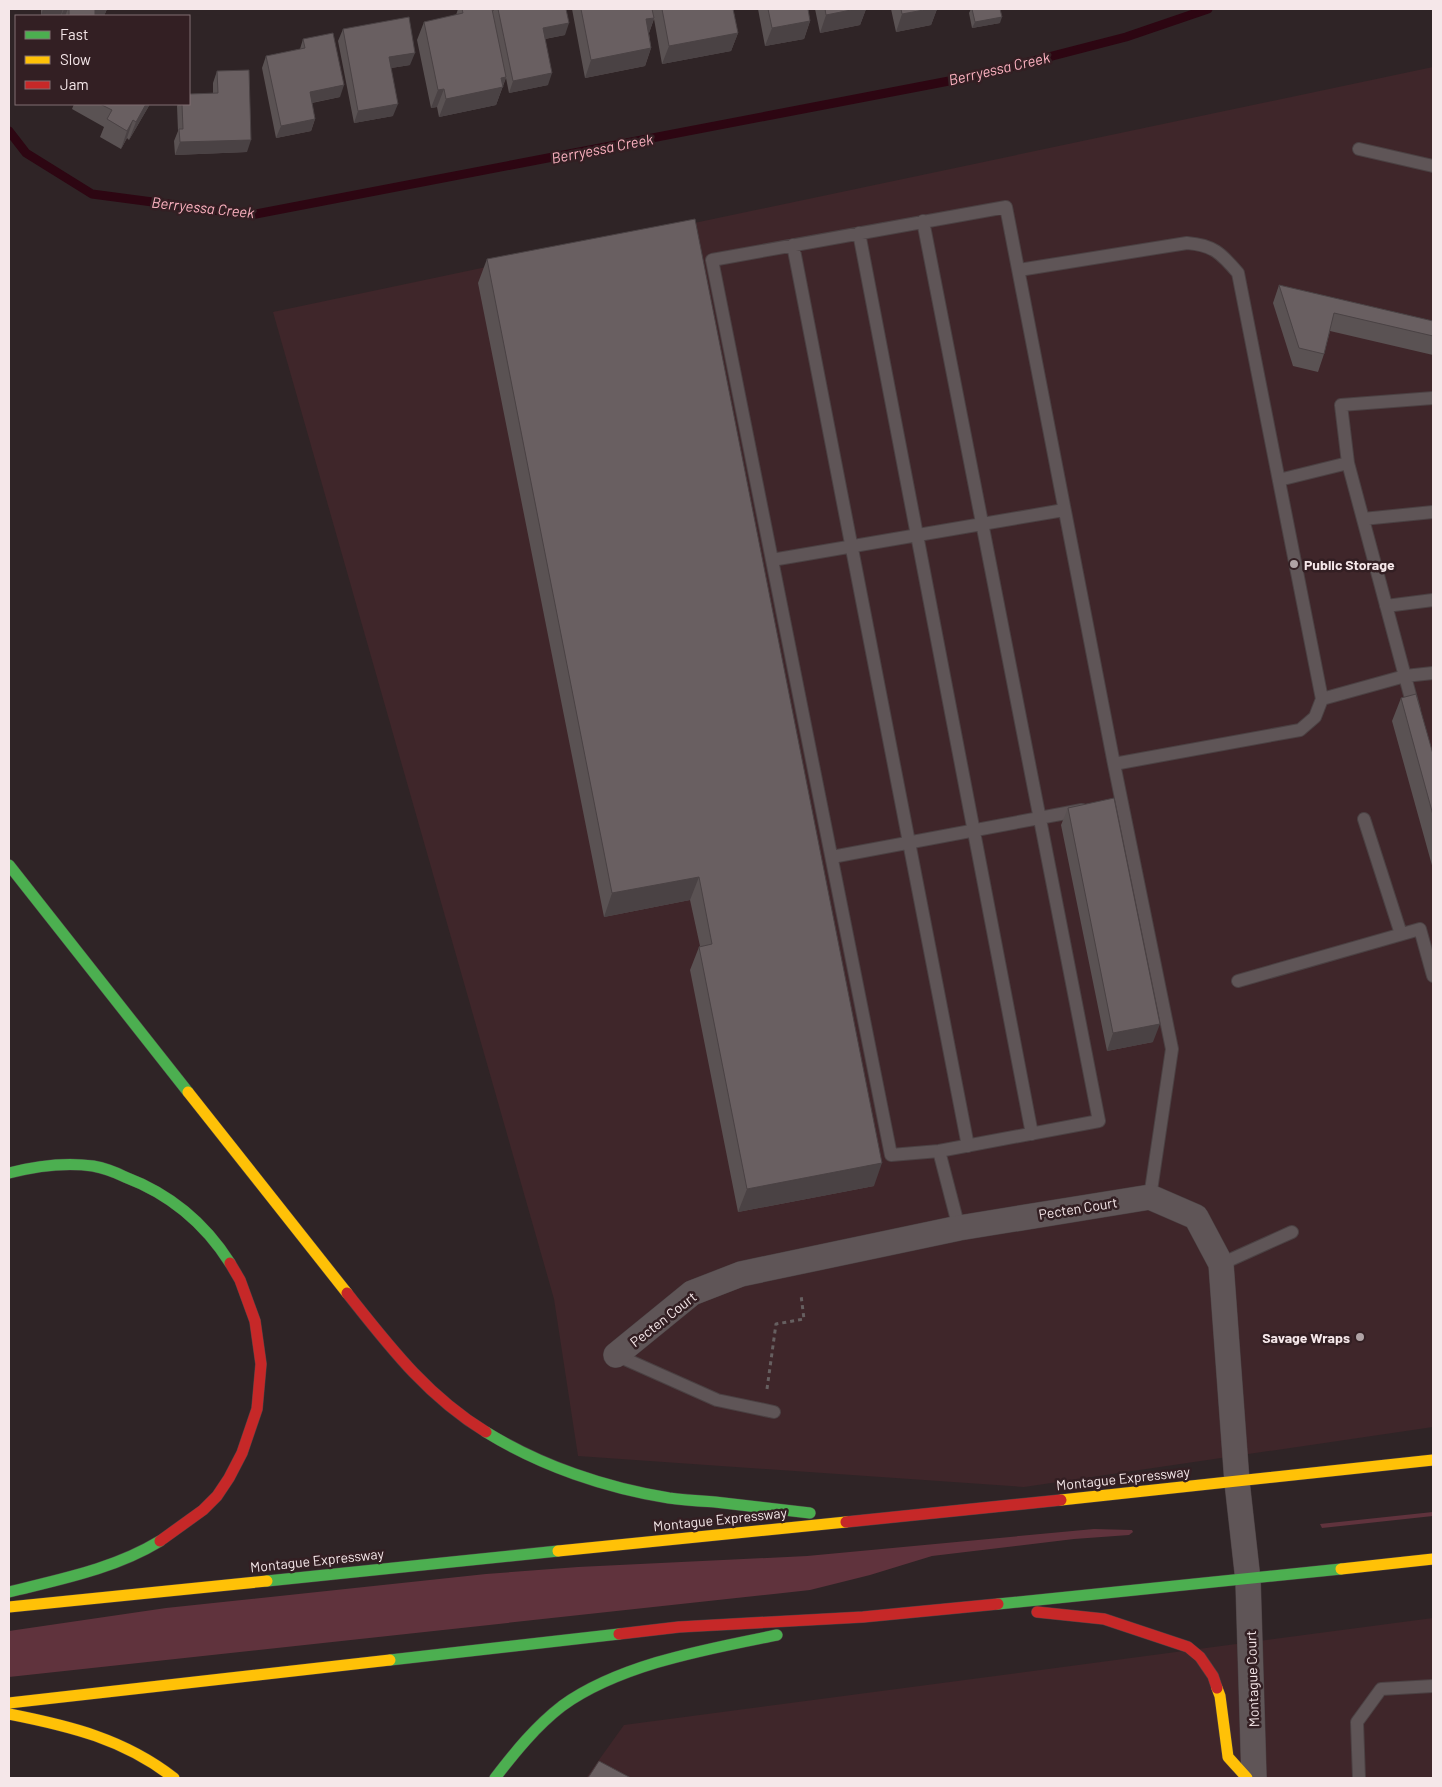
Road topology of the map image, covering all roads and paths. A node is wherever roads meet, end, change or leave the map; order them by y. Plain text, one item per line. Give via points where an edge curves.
1 (1359, 149) dead end
2 (1433, 166) edge
3 (924, 221) junction
4 (859, 233) junction
5 (793, 245) junction
6 (1018, 270) junction
7 (1433, 398) edge
8 (1348, 463) junction
9 (1279, 480) junction
10 (1064, 510) junction
11 (1433, 512) edge
12 (1363, 519) junction
13 (983, 524) junction
14 (917, 535) junction
15 (851, 546) junction
16 (772, 560) junction
17 (1433, 600) edge
18 (1386, 606) junction
19 (1433, 673) edge
20 (1405, 676) junction
21 (1322, 699) junction
22 (1417, 720) edge
23 (1114, 764) junction
24 (1094, 808) edge
25 (1040, 818) junction
26 (1364, 819) dead end
27 (974, 830) junction
28 (909, 842) junction
29 (832, 857) junction
30 (9, 865) edge
31 (1401, 934) junction
32 (1433, 976) edge
33 (1238, 981) dead end
34 (1032, 1134) junction
35 (968, 1146) junction
36 (939, 1151) junction
37 (9, 1173) edge
38 (1150, 1196) junction
39 (959, 1228) junction
40 (1292, 1232) dead end
41 (1221, 1264) junction
42 (801, 1295) dead end
43 (616, 1354) joint
44 (769, 1411) joint
45 (1433, 1460) edge
46 (1237, 1482) junction
47 (866, 1519) junction
48 (1433, 1560) edge
49 (1248, 1580) junction
50 (9, 1592) edge
51 (976, 1606) junction
52 (9, 1607) edge
53 (863, 1617) junction
54 (1433, 1686) edge
55 (9, 1704) edge
56 (9, 1714) edge
57 (174, 1778) edge
58 (495, 1778) edge
59 (1247, 1778) edge
60 (1254, 1778) edge
61 (1360, 1778) edge

1 - 2 lane
3 - 4 lane
3 - 6 lane via 1006,207
3 - 13 lane
4 - 5 lane
4 - 14 lane
5 - 15 lane
5 - 16 lane via 712,260
6 - 9 lane via 1187,242 1203,244 1219,253 1238,273
6 - 10 lane
7 - 8 lane via 1340,406
8 - 9 lane
8 - 12 lane
9 - 21 lane
10 - 13 lane
10 - 23 lane
11 - 12 lane
12 - 18 lane
13 - 14 lane
13 - 25 lane
14 - 15 lane
14 - 27 lane
15 - 16 lane
15 - 28 lane
16 - 29 lane
17 - 18 lane
18 - 20 lane
19 - 20 lane
20 - 21 lane
20 - 22 lane
21 - 23 lane via 1315,717 1300,730
23 - 38 lane via 1117,803 1172,1049
24 - 25 lane
25 - 27 lane
25 - 34 lane via 1099,1121
26 - 31 lane
27 - 28 lane
27 - 34 lane
28 - 29 lane
28 - 35 lane
29 - 36 lane via 892,1155
30 - 47 highway via 379,1334 414,1375 448,1406 486,1434 526,1455 617,1487 665,1497
31 - 32 lane via 1420,929
31 - 33 lane
34 - 35 lane
35 - 36 lane
36 - 39 lane
37 - 50 highway via 67,1165 105,1169 146,1184 179,1204 208,1231 231,1261 247,1294 258,1333 262,1370 259,1404 250,1437 234,1472 212,1502 182,1527 139,1554 103,1568
38 - 39 street, Pecten Court
38 - 41 street via 1196,1217
39 - 43 street, Pecten Court via 741,1274 692,1293
40 - 41 lane
41 - 46 street
42 - 44 path via 804,1319 776,1324
43 - 44 lane via 717,1400
45 - 46 highway, Montague Expressway
46 - 47 highway, Montague Expressway
46 - 49 street
47 - 52 highway, Montague Expressway
48 - 49 highway
49 - 51 highway
49 - 60 street, Montague Court
51 - 53 highway
51 - 59 highway via 1104,1619 1188,1647 1200,1657 1213,1676 1220,1696 1228,1757
53 - 55 highway via 679,1627
53 - 58 highway via 686,1654 609,1680 566,1704 540,1725
54 - 61 lane via 1380,1689 1357,1722
56 - 57 highway via 95,1735 134,1752

